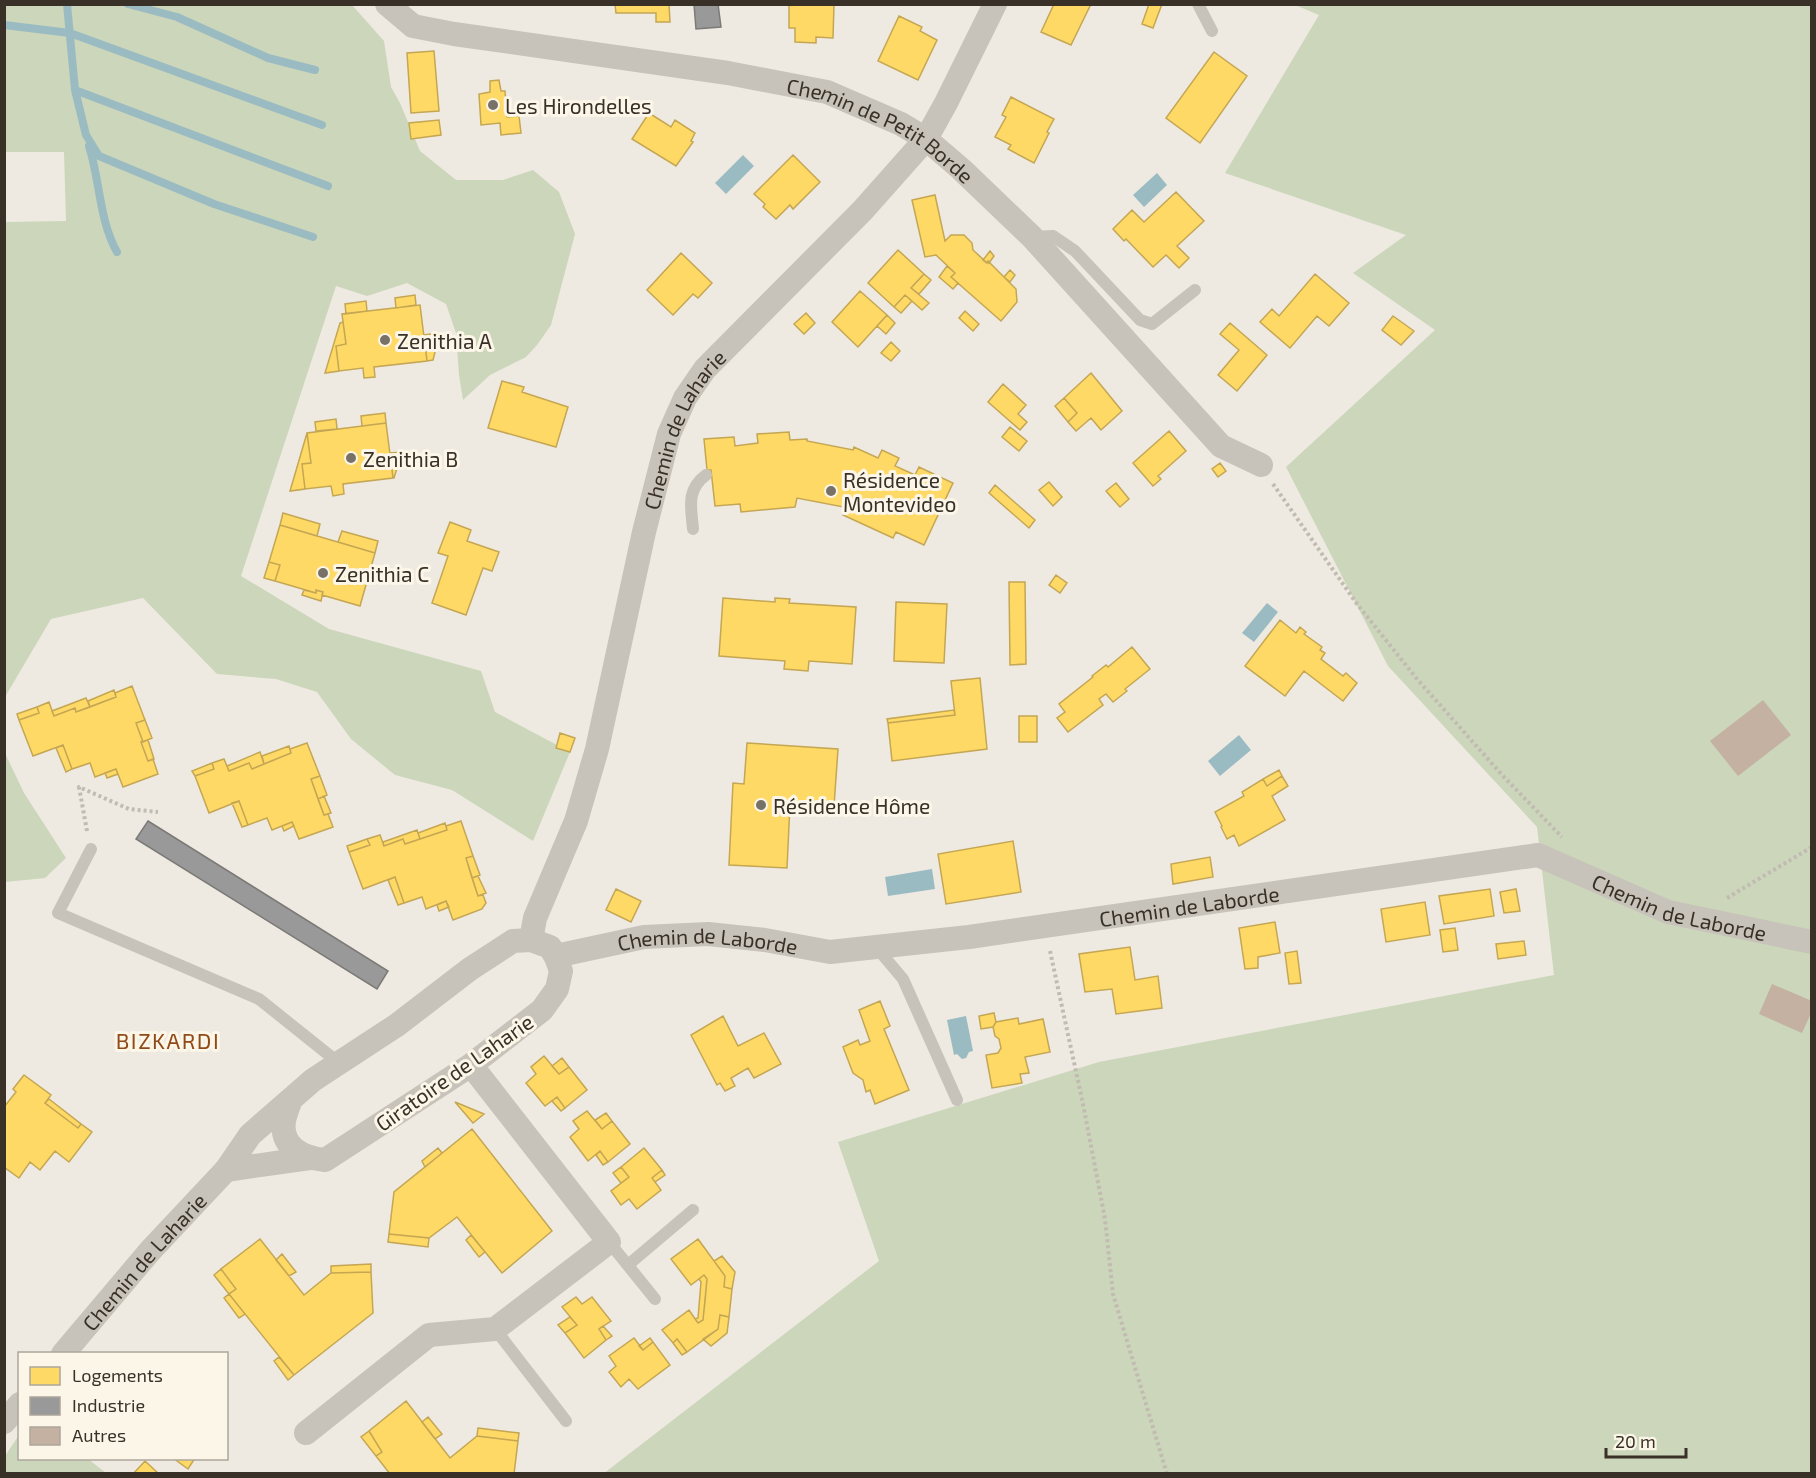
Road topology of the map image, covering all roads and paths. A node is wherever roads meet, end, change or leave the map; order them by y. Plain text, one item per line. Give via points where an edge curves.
1 (387, 4) edge
2 (995, 4) edge
3 (1198, 4) edge
4 (1212, 31) dead end
5 (926, 138) junction
6 (1032, 237) junction
7 (1195, 290) dead end
8 (1261, 465) joint
9 (706, 475) dead end
10 (693, 529) dead end
11 (158, 812) dead end
12 (1564, 839) dead end
13 (1812, 847) edge
14 (91, 849) joint
15 (1694, 918) junction
16 (1047, 926) junction
17 (531, 940) junction
18 (1812, 942) edge
19 (876, 947) junction
20 (556, 957) junction
21 (339, 1063) junction
22 (471, 1065) junction
23 (957, 1100) dead end
24 (290, 1102) junction
25 (310, 1158) junction
26 (226, 1170) junction
27 (693, 1210) dead end
28 (609, 1242) junction
29 (628, 1266) junction
30 (655, 1299) dead end
31 (495, 1329) junction
32 (64, 1352) edge
33 (18, 1406) edge
34 (566, 1421) dead end
35 (4, 1422) edge
36 (306, 1433) dead end
37 (1167, 1473) edge

1 - 5 street, Chemin de Petit Borde via 413,26 728,73 827,92
2 - 5 street, Chemin de Laharie
3 - 4 lane
5 - 6 street, Chemin de Petit Borde
5 - 17 street, Chemin de Laharie via 863,210 705,369 685,398 669,434 644,532 597,749 576,821 536,918
6 - 7 lane via 1053,236 1075,251 1140,320 1152,324
6 - 8 street, Chemin de Petit Borde via 1221,446
8 - 12 path via 1356,604 1417,679
9 - 10 lane via 696,482 690,500
11 - 14 path via 129,809 79,787
13 - 15 path
14 - 21 lane via 58,913 259,999
15 - 16 street, Chemin de Laborde via 1668,912 1538,855
15 - 18 street, Chemin de Laborde
16 - 19 street, Chemin de Laborde
16 - 37 path via 1105,1219 1113,1294
17 - 20 street via 550,947
17 - 21 street via 513,941
19 - 20 street, Chemin de Laborde via 830,952 708,933 644,937
19 - 23 lane via 903,979
20 - 22 street, Giratoire de Laharie via 561,971 557,988 542,1010
21 - 24 street
22 - 25 street, Giratoire de Laharie via 325,1160
22 - 28 street
24 - 25 street via 284,1135 293,1149
24 - 26 street, Chemin de Laharie via 250,1135
25 - 26 street
26 - 32 street, Chemin de Laharie
27 - 29 lane
28 - 29 lane
28 - 31 street
29 - 30 lane
31 - 34 lane
31 - 36 street via 429,1335
33 - 35 street

